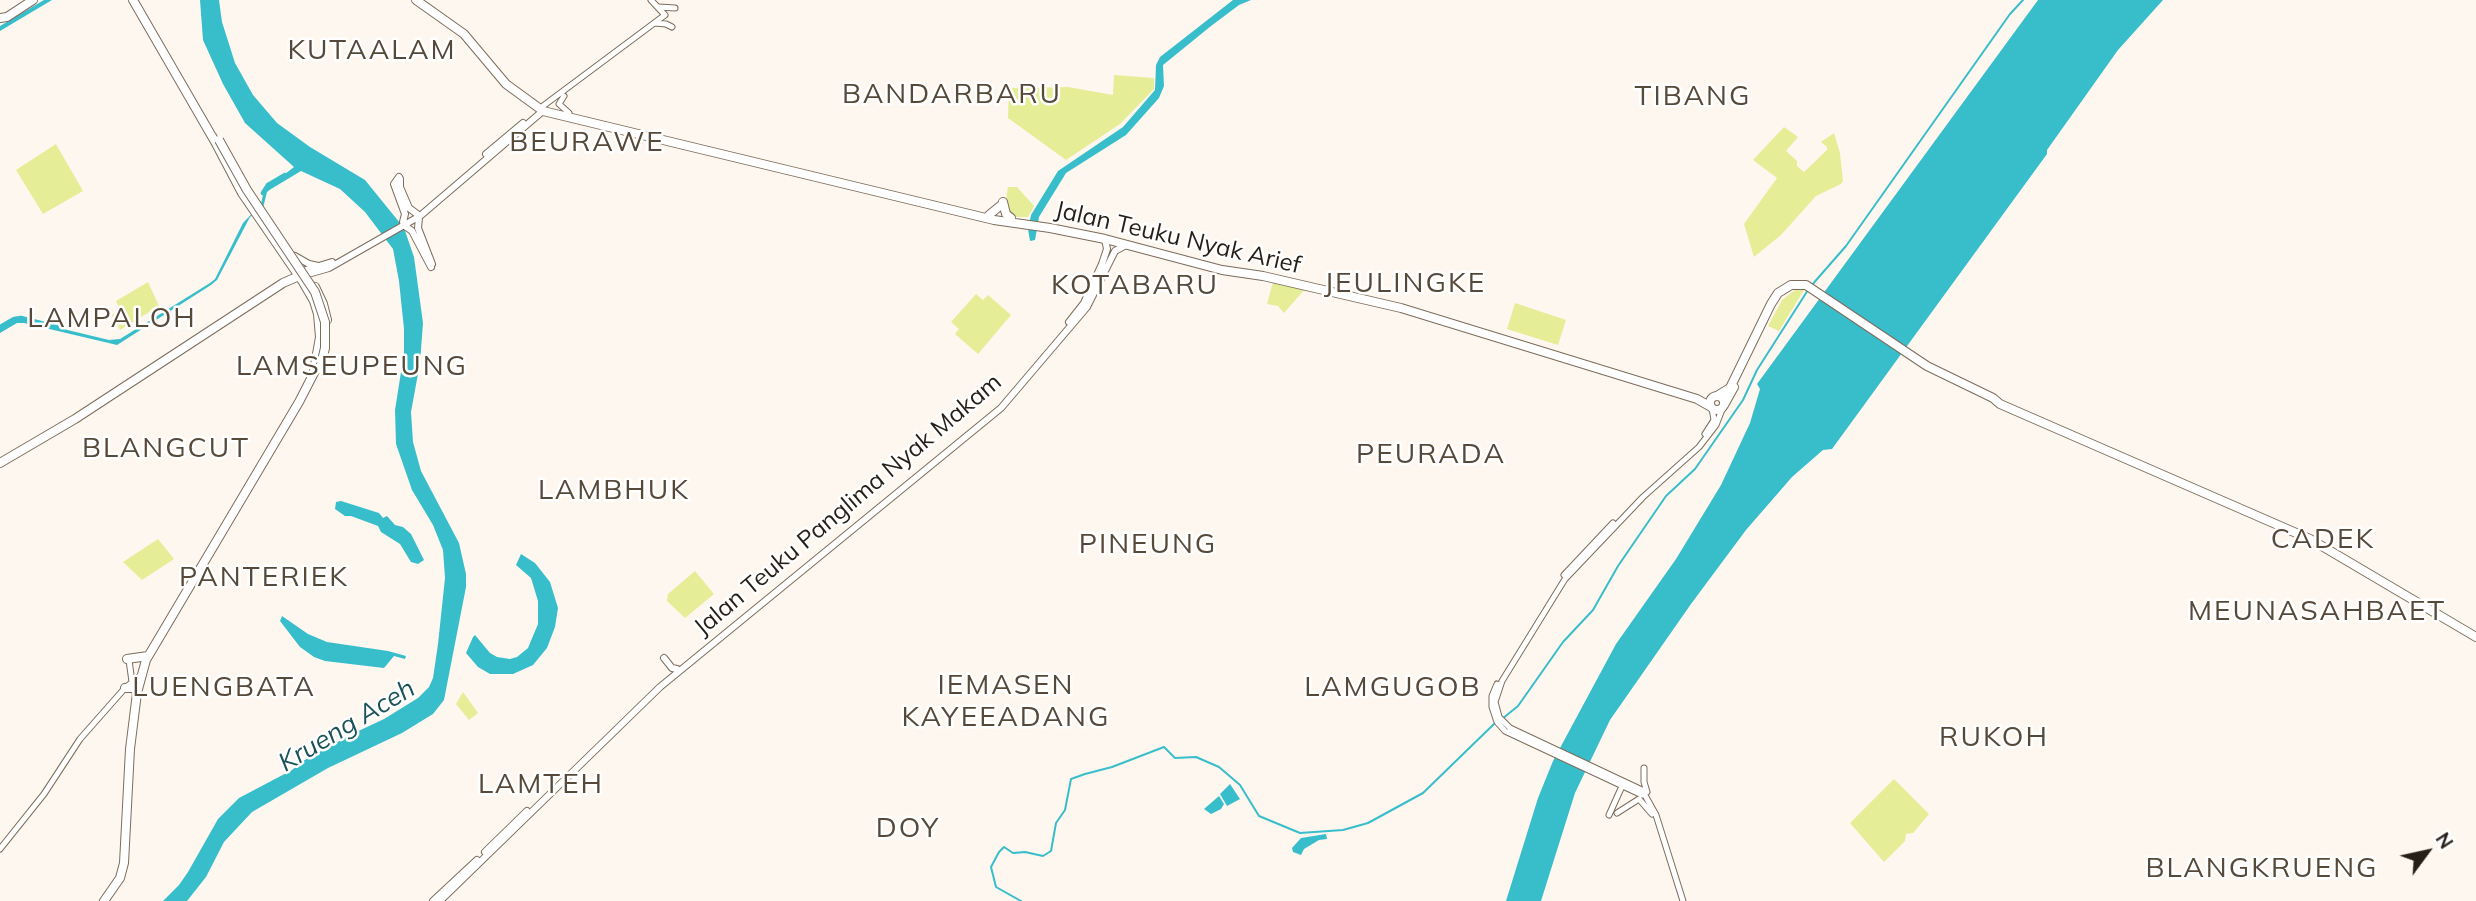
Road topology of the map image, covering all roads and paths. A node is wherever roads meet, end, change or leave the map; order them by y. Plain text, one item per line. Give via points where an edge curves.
1 (135, 0) edge
2 (416, 0) edge
3 (423, 0) edge
4 (28, 1) edge
5 (654, 4) edge
6 (675, 8) dead end
7 (0, 15) edge
8 (655, 23) junction
9 (671, 27) dead end
10 (589, 73) junction
11 (544, 108) junction
12 (571, 116) junction
13 (529, 123) junction
14 (215, 137) junction
15 (257, 209) junction
16 (419, 215) junction
17 (988, 217) junction
18 (1000, 223) junction
19 (404, 224) junction
20 (1043, 224) junction
21 (1105, 239) junction
22 (1126, 245) junction
23 (1158, 251) junction
24 (295, 256) junction
25 (321, 269) junction
26 (304, 276) junction
27 (1805, 286) junction
28 (1073, 320) junction
29 (314, 379) junction
30 (1713, 402) junction
31 (1723, 406) junction
32 (0, 461) edge
33 (1642, 496) junction
34 (173, 618) junction
35 (2476, 637) edge
36 (705, 648) junction
37 (149, 656) junction
38 (664, 658) dead end
39 (128, 659) joint
40 (677, 669) junction
41 (133, 682) junction
42 (661, 684) junction
43 (137, 693) junction
44 (650, 697) junction
45 (658, 701) dead end
46 (1503, 726) junction
47 (1509, 734) junction
48 (1523, 737) junction
49 (133, 738) junction
50 (1516, 745) dead end
51 (581, 762) junction
52 (1644, 768) dead end
53 (1625, 784) junction
54 (1617, 813) dead end
55 (1609, 815) dead end
56 (1655, 816) junction
57 (524, 817) junction
58 (0, 849) edge
59 (106, 901) edge
60 (433, 901) edge
61 (440, 901) edge
62 (1682, 901) edge

1 - 14 highway
2 - 11 highway via 464,34 501,79
3 - 11 highway via 465,30 503,76
4 - 7 highway via 7,17
5 - 6 main road
5 - 8 main road
5 - 8 main road via 665,15
8 - 9 main road
8 - 10 main road
10 - 11 main road
10 - 12 main road via 559,100
11 - 12 highway, Jalan Teuku Nyak Arief
11 - 13 main road
11 - 16 main road
12 - 13 main road via 544,116
12 - 17 highway, Jalan Teuku Nyak Arief
13 - 16 main road
14 - 15 highway
14 - 29 highway, bridge via 315,292 325,322 325,348
15 - 24 highway
15 - 26 highway
16 - 19 main road
16 - 19 main road via 409,208 399,178 394,184
16 - 19 main road via 417,226 431,266
17 - 18 highway, Jalan Teuku Nyak Arief
17 - 18 highway via 1001,204 1005,212
18 - 20 highway, Jalan Teuku Nyak Arief
19 - 25 main road
20 - 21 highway, Jalan Teuku Nyak Arief
20 - 23 highway, Jalan Teuku Nyak Arief
21 - 22 highway, Jalan Teuku Nyak Arief
21 - 28 main road, Jalan Teuku Panglima Nyak Makam via 1102,264
22 - 23 highway, Jalan Teuku Nyak Arief
22 - 28 main road, Jalan Teuku Panglima Nyak Makam via 1115,251 1090,302
23 - 30 highway, Jalan Teuku Nyak Arief via 1468,327
24 - 25 main road
24 - 26 highway
25 - 26 main road
25 - 26 main road via 315,277
26 - 29 highway via 320,324
26 - 29 highway via 323,304 328,328 326,359
26 - 32 highway
27 - 30 highway via 1791,285 1779,293 1730,388
27 - 31 highway via 1788,289 1779,298
27 - 35 highway via 1911,359 2310,539
28 - 36 main road, Jalan Teuku Panglima Nyak Makam via 997,407
29 - 34 highway
30 - 31 highway via 1723,400
30 - 33 main road via 1714,420 1704,436
31 - 33 main road via 1716,425 1689,457
33 - 46 main road via 1565,579 1528,634 1498,689 1496,715
34 - 37 highway
34 - 49 highway via 144,673
36 - 40 main road, Jalan Teuku Panglima Nyak Makam
36 - 42 main road, Jalan Teuku Panglima Nyak Makam
37 - 39 highway
37 - 41 highway
38 - 40 main road
39 - 41 main road
40 - 42 main road, Jalan Teuku Panglima Nyak Makam
41 - 43 highway
41 - 43 highway
41 - 58 main road via 80,739
42 - 44 main road
42 - 51 main road
43 - 49 highway
44 - 45 main road
44 - 51 main road
46 - 47 main road
46 - 48 main road
47 - 48 main road
47 - 50 main road
48 - 53 main road
49 - 59 highway via 124,863
51 - 57 main road
52 - 56 main road
53 - 55 main road
53 - 56 main road via 1642,790
54 - 56 main road via 1639,799
56 - 62 main road
57 - 60 main road
57 - 61 main road

